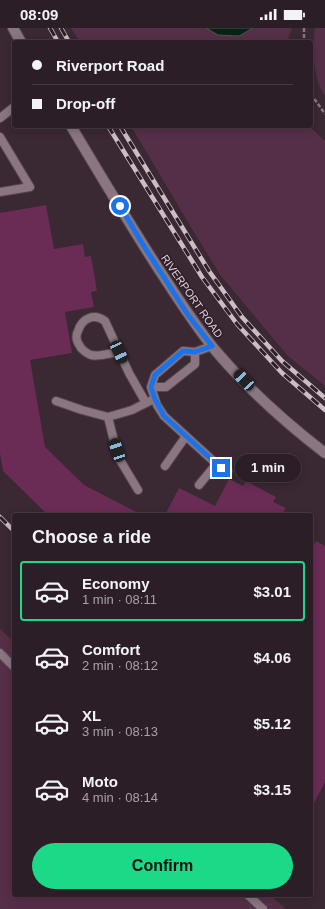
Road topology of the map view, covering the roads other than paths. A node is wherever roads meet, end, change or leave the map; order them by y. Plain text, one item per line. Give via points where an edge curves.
1 (13, 28) edge
2 (20, 40) edge
3 (12, 109) edge
4 (0, 118) edge
5 (72, 128) edge
6 (0, 137) edge
7 (0, 192) edge
8 (212, 346) junction
9 (119, 352) junction
10 (195, 352) junction
11 (151, 387) junction
12 (155, 399) junction
13 (56, 401) dead end
14 (146, 403) junction
15 (108, 417) junction
16 (186, 436) junction
17 (325, 453) edge
18 (217, 463) junction
19 (165, 466) dead end
20 (228, 471) dead end
21 (199, 485) dead end
22 (138, 490) dead end
23 (0, 653) edge
24 (12, 665) edge
25 (250, 897) edge
26 (263, 909) edge

1 - 2 street
3 - 4 lane
5 - 8 street, RIVERPORT ROAD via 175,295
6 - 7 lane via 30,187
8 - 10 lane
8 - 17 street, RIVERPORT ROAD via 253,390
9 - 9 lane via 102,318 88,318 81,324 76,338 87,354 98,356
9 - 14 lane
10 - 11 lane via 183,351 155,375
10 - 11 lane via 195,364 166,387
11 - 12 lane
12 - 14 lane
12 - 16 lane via 164,416
13 - 15 lane
14 - 15 lane
15 - 22 lane via 120,460
16 - 18 lane
16 - 19 lane
18 - 20 lane
18 - 21 lane
23 - 24 lane
25 - 26 lane

